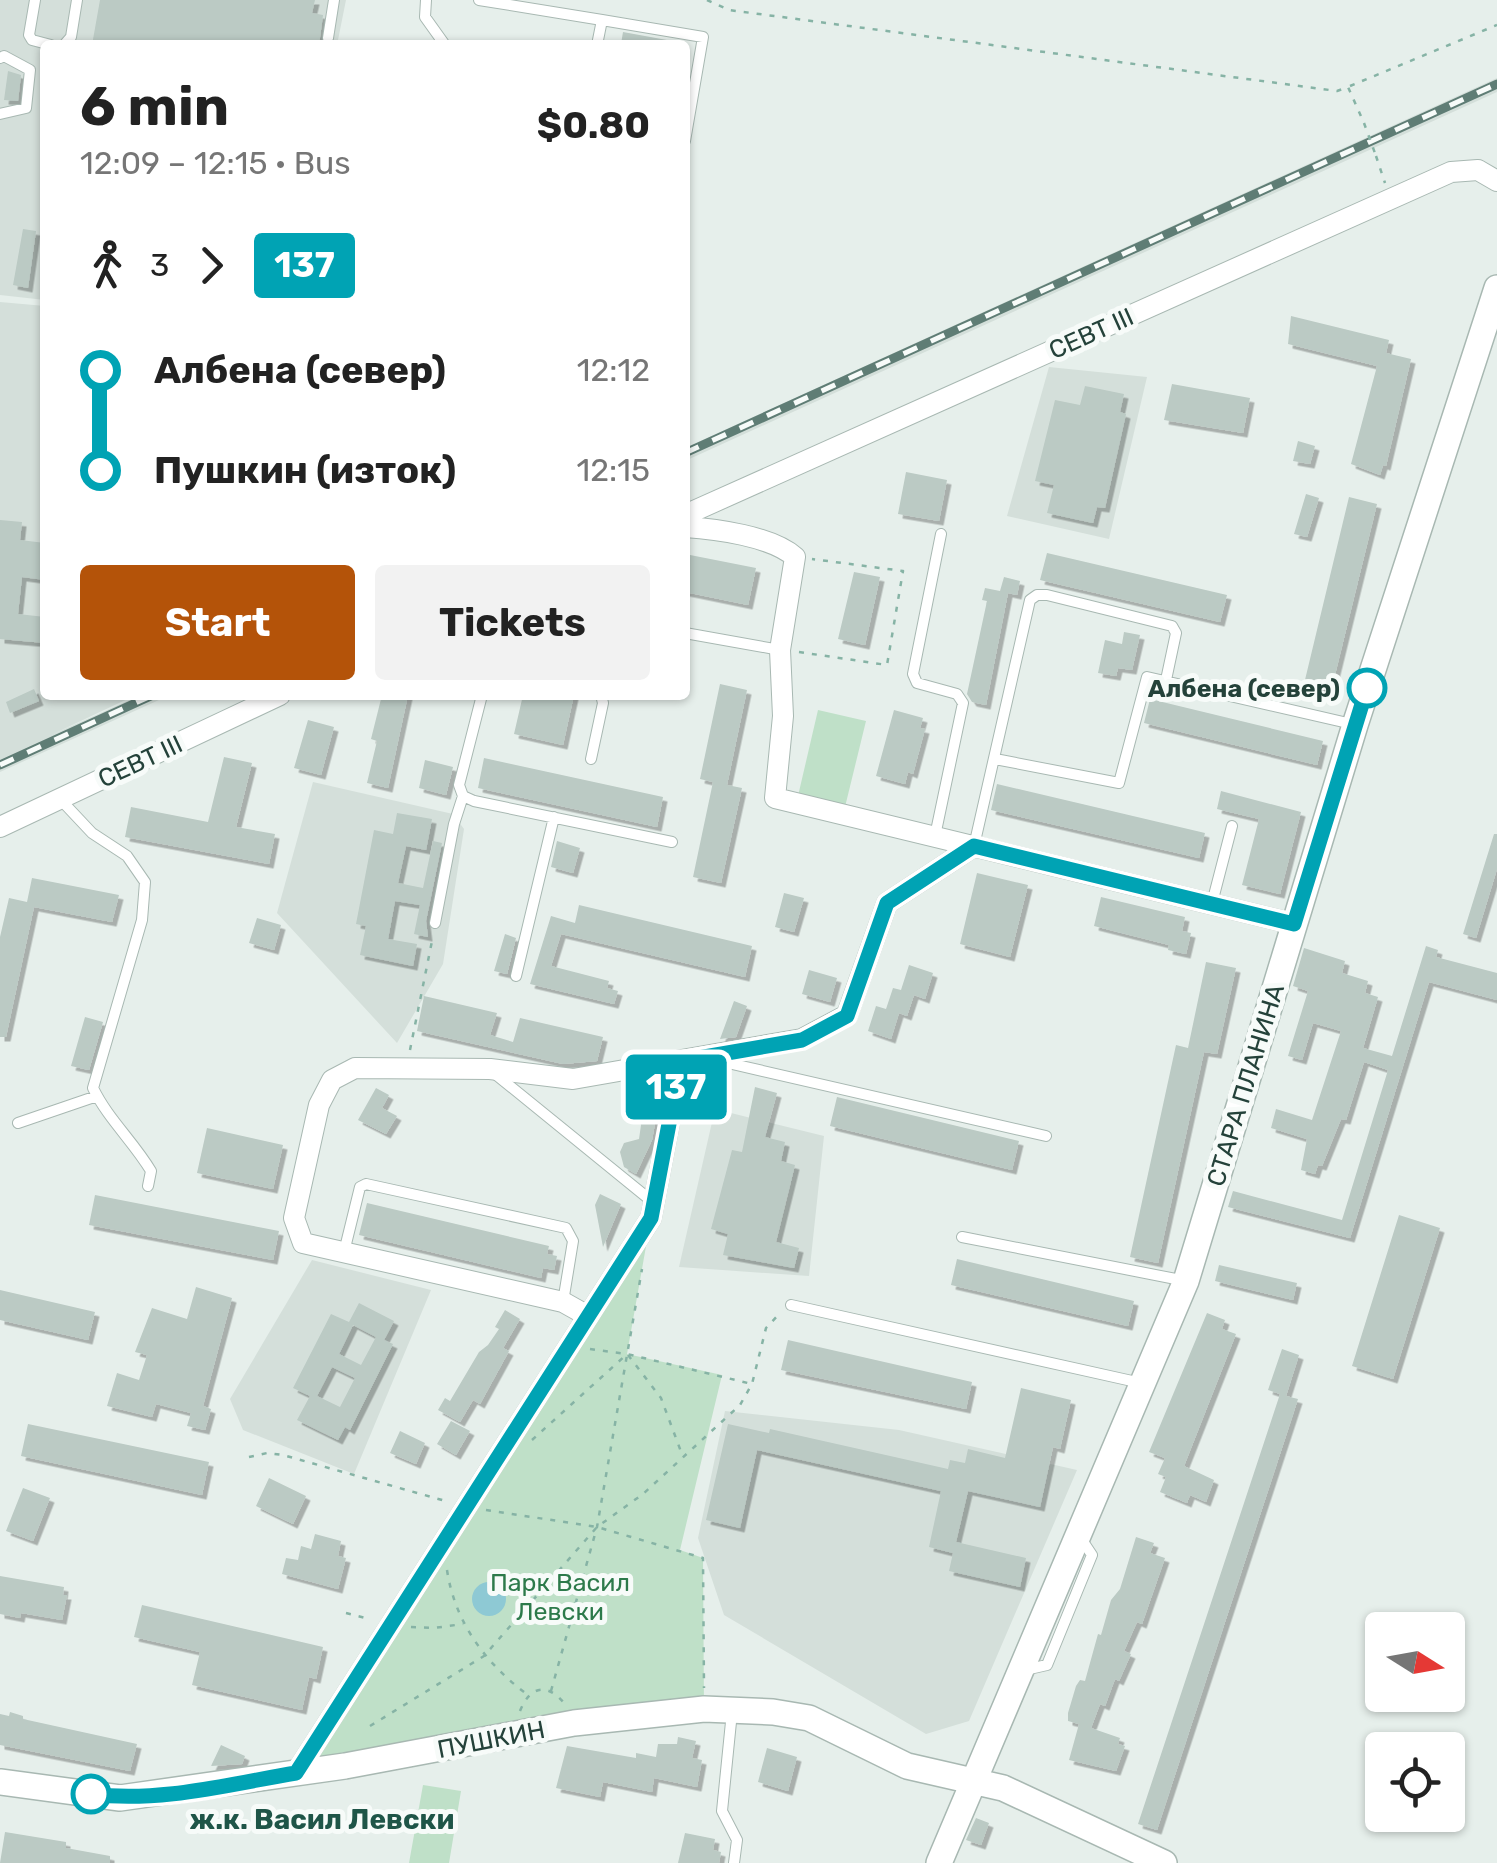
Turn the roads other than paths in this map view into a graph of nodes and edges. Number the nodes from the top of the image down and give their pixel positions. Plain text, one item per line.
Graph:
1 (35, 0) edge
2 (78, 0) edge
3 (334, 0) edge
4 (426, 0) edge
5 (479, 0) edge
6 (602, 20) junction
7 (328, 38) dead end
8 (68, 40) edge
9 (441, 40) edge
10 (598, 40) edge
11 (40, 42) edge
12 (0, 58) edge
13 (690, 112) edge
14 (0, 114) edge
15 (1497, 182) edge
16 (1497, 288) edge
17 (690, 513) edge
18 (690, 528) edge
19 (942, 534) dead end
20 (690, 635) edge
21 (780, 650) junction
22 (1166, 680) junction
23 (269, 700) edge
24 (481, 700) edge
25 (602, 700) edge
26 (1355, 725) junction
27 (590, 759) dead end
28 (995, 759) junction
29 (463, 796) junction
30 (60, 798) junction
31 (554, 817) junction
32 (1232, 826) dead end
33 (0, 827) edge
34 (934, 836) junction
35 (672, 842) dead end
36 (974, 846) junction
37 (1212, 904) junction
38 (436, 924) road end
39 (1294, 924) junction
40 (516, 976) dead end
41 (691, 1059) junction
42 (490, 1069) junction
43 (97, 1096) junction
44 (18, 1123) dead end
45 (1046, 1136) dead end
46 (148, 1186) dead end
47 (654, 1203) junction
48 (962, 1237) dead end
49 (344, 1252) junction
50 (1186, 1282) junction
51 (563, 1302) junction
52 (791, 1304) road end
53 (588, 1316) junction
54 (1141, 1382) junction
55 (732, 1710) junction
56 (296, 1773) junction
57 (0, 1782) edge
58 (972, 1782) junction
59 (734, 1863) edge
60 (939, 1863) edge
61 (1164, 1863) edge

1 - 11 lane
2 - 8 lane
3 - 7 lane
4 - 9 lane
5 - 6 lane
6 - 10 lane
6 - 13 lane
12 - 14 lane
15 - 17 street, СЕВТ III
16 - 26 street, СТАРА ПЛАНИНА
18 - 21 street
19 - 34 lane
20 - 21 lane
21 - 34 street
22 - 26 lane
22 - 28 lane
22 - 28 lane
23 - 30 street, СЕВТ III
24 - 29 lane
25 - 27 lane
26 - 39 street, СТАРА ПЛАНИНА
28 - 36 lane
29 - 31 lane
29 - 38 lane
30 - 33 street, СЕВТ III
30 - 43 lane
31 - 35 lane
31 - 40 lane
32 - 37 lane
34 - 36 street
36 - 37 street
36 - 41 street
37 - 39 street
39 - 50 street, СТАРА ПЛАНИНА
41 - 42 street
41 - 45 lane
41 - 47 street
42 - 47 lane
42 - 49 street
43 - 44 lane
43 - 46 lane
47 - 53 street
48 - 50 lane
49 - 51 street
49 - 51 lane
50 - 54 street, СТАРА ПЛАНИНА
51 - 53 street
52 - 54 lane
53 - 56 street
54 - 58 street, СТАРА ПЛАНИНА
55 - 56 street, ПУШКИН
55 - 58 street, ПУШКИН
55 - 59 lane
56 - 57 street, ПУШКИН
58 - 60 street, СТАРА ПЛАНИНА
58 - 61 street, ПУШКИН

